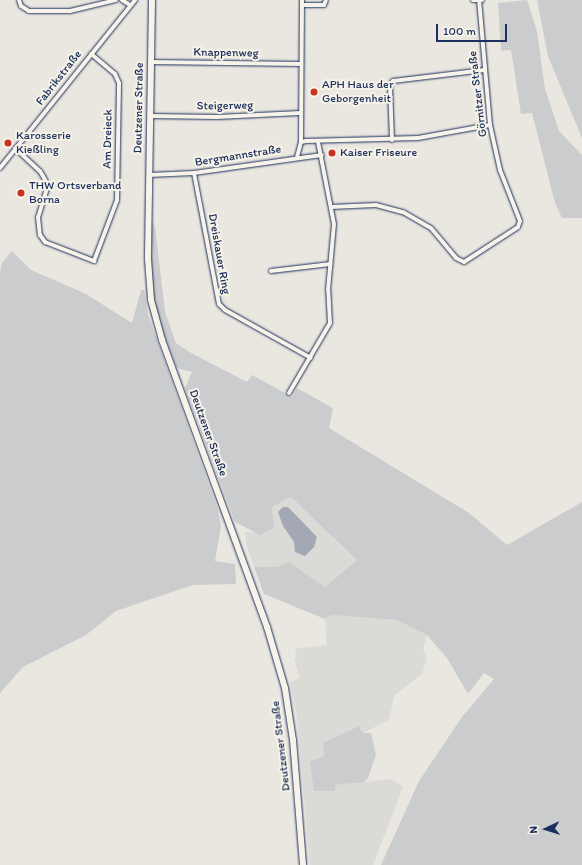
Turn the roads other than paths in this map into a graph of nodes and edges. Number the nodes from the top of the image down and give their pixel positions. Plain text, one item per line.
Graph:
1 (20, 0) edge
2 (116, 0) edge
3 (122, 0) edge
4 (135, 0) edge
5 (152, 0) edge
6 (302, 0) edge
7 (326, 0) edge
8 (473, 0) edge
9 (479, 0) edge
10 (482, 0) edge
11 (130, 5) junction
12 (302, 5) junction
13 (91, 54) junction
14 (151, 62) junction
15 (300, 64) junction
16 (484, 70) junction
17 (300, 113) junction
18 (150, 116) junction
19 (490, 125) junction
20 (392, 140) junction
21 (300, 142) junction
22 (318, 142) junction
23 (15, 148) junction
24 (322, 155) junction
25 (297, 157) junction
26 (0, 168) edge
27 (194, 174) junction
28 (149, 175) junction
29 (331, 207) junction
30 (331, 264) junction
31 (271, 271) dead end
32 (311, 358) junction
33 (289, 393) dead end
34 (303, 865) edge

1 - 2 street
3 - 11 street
4 - 11 street, Fabrikstraße
5 - 14 main road, Deutzener Straße
6 - 12 street
7 - 12 street
8 - 9 street
9 - 10 street
9 - 16 street, Görnitzer Straße
11 - 13 street, Fabrikstraße
12 - 15 street
13 - 23 street, Fabrikstraße
13 - 23 street, Am Dreieck
14 - 15 street, Knappenweg
14 - 18 main road, Deutzener Straße
15 - 17 street
16 - 19 street, Görnitzer Straße
16 - 20 street
17 - 18 street, Steigerweg
17 - 21 street
18 - 28 main road, Deutzener Straße
19 - 20 street
19 - 29 street, Görnitzer Straße
20 - 22 street
21 - 22 street
21 - 25 street, Bergmannstraße
22 - 24 street
23 - 26 street, Fabrikstraße
24 - 25 street
24 - 29 street
25 - 27 street, Bergmannstraße
27 - 28 street, Bergmannstraße
27 - 32 street, Dreiskauer Ring
28 - 34 main road, Deutzener Straße
29 - 30 street
30 - 31 street
30 - 32 street
32 - 33 street

